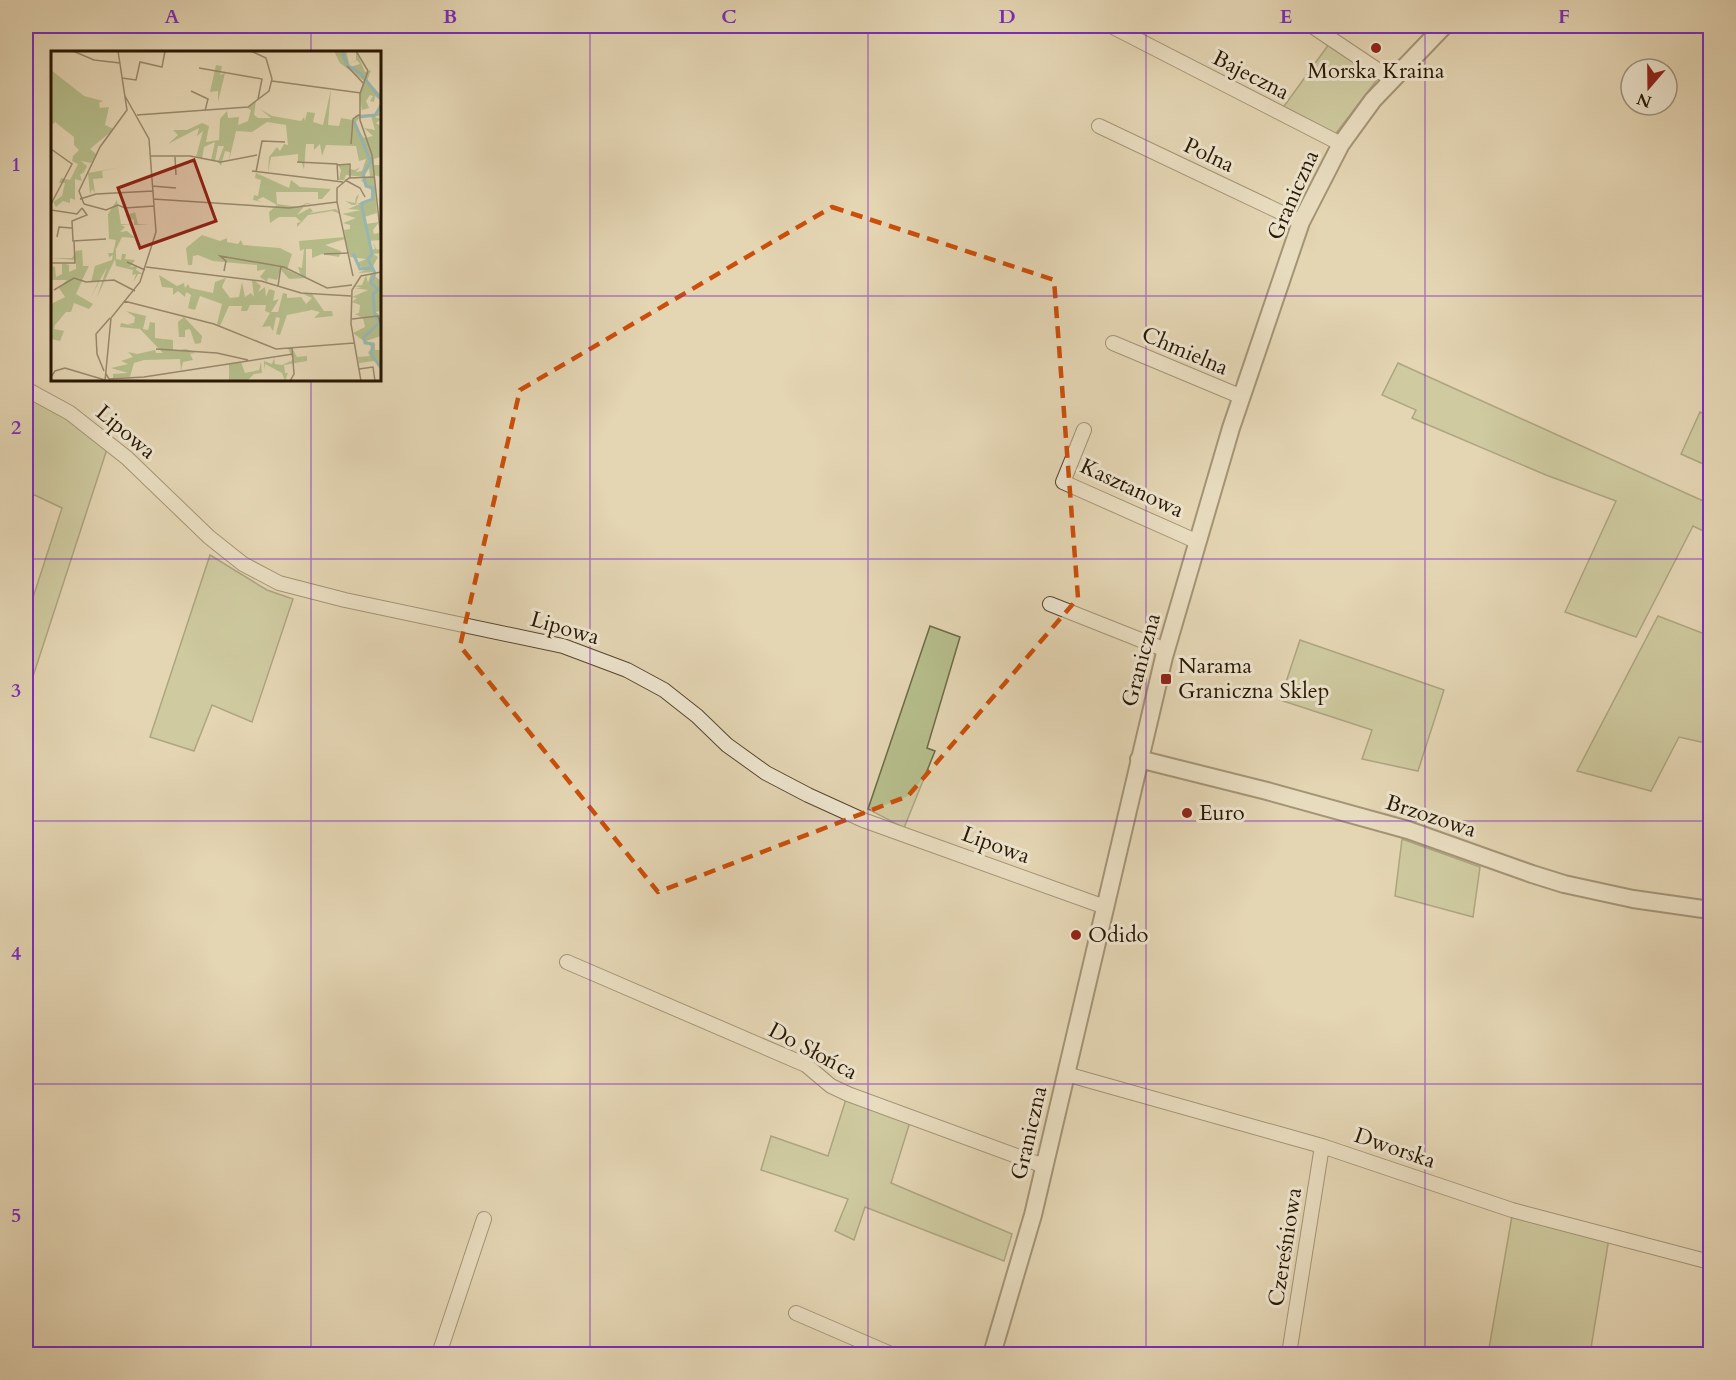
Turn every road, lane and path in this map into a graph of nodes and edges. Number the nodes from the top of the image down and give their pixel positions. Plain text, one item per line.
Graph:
1 (1111, 26) edge
2 (1312, 26) edge
3 (1444, 26) edge
4 (1391, 79) junction
5 (1099, 126) dead end
6 (1341, 144) junction
7 (1301, 222) junction
8 (1113, 343) dead end
9 (26, 389) edge
10 (1242, 397) junction
11 (1084, 430) dead end
12 (1198, 542) junction
13 (1050, 604) dead end
14 (1166, 650) junction
15 (1139, 759) junction
16 (1105, 907) junction
17 (1710, 910) edge
18 (567, 962) dead end
19 (1066, 1074) junction
20 (1322, 1146) junction
21 (1044, 1166) junction
22 (484, 1219) dead end
23 (1710, 1262) edge
24 (796, 1313) dead end
25 (439, 1354) edge
26 (891, 1354) edge
27 (992, 1354) edge
28 (1289, 1354) edge

1 - 6 street, Bajeczna
2 - 4 street
3 - 4 street, Graniczna
4 - 6 street, Graniczna
5 - 7 street, Polna
6 - 7 street, Graniczna
7 - 10 street, Graniczna
8 - 10 street, Chmielna
9 - 16 street, Lipowa
10 - 12 street, Graniczna
11 - 12 street, Kasztanowa
12 - 14 street, Graniczna
13 - 14 street
14 - 15 street, Graniczna
15 - 16 street, Graniczna
15 - 17 street, Brzozowa
16 - 19 street, Graniczna
18 - 21 street, Do Słońca
19 - 20 street, Dworska
19 - 21 street, Graniczna
20 - 23 street, Dworska
20 - 28 street, Czereśniowa
21 - 27 street, Graniczna
22 - 25 street
24 - 26 street

